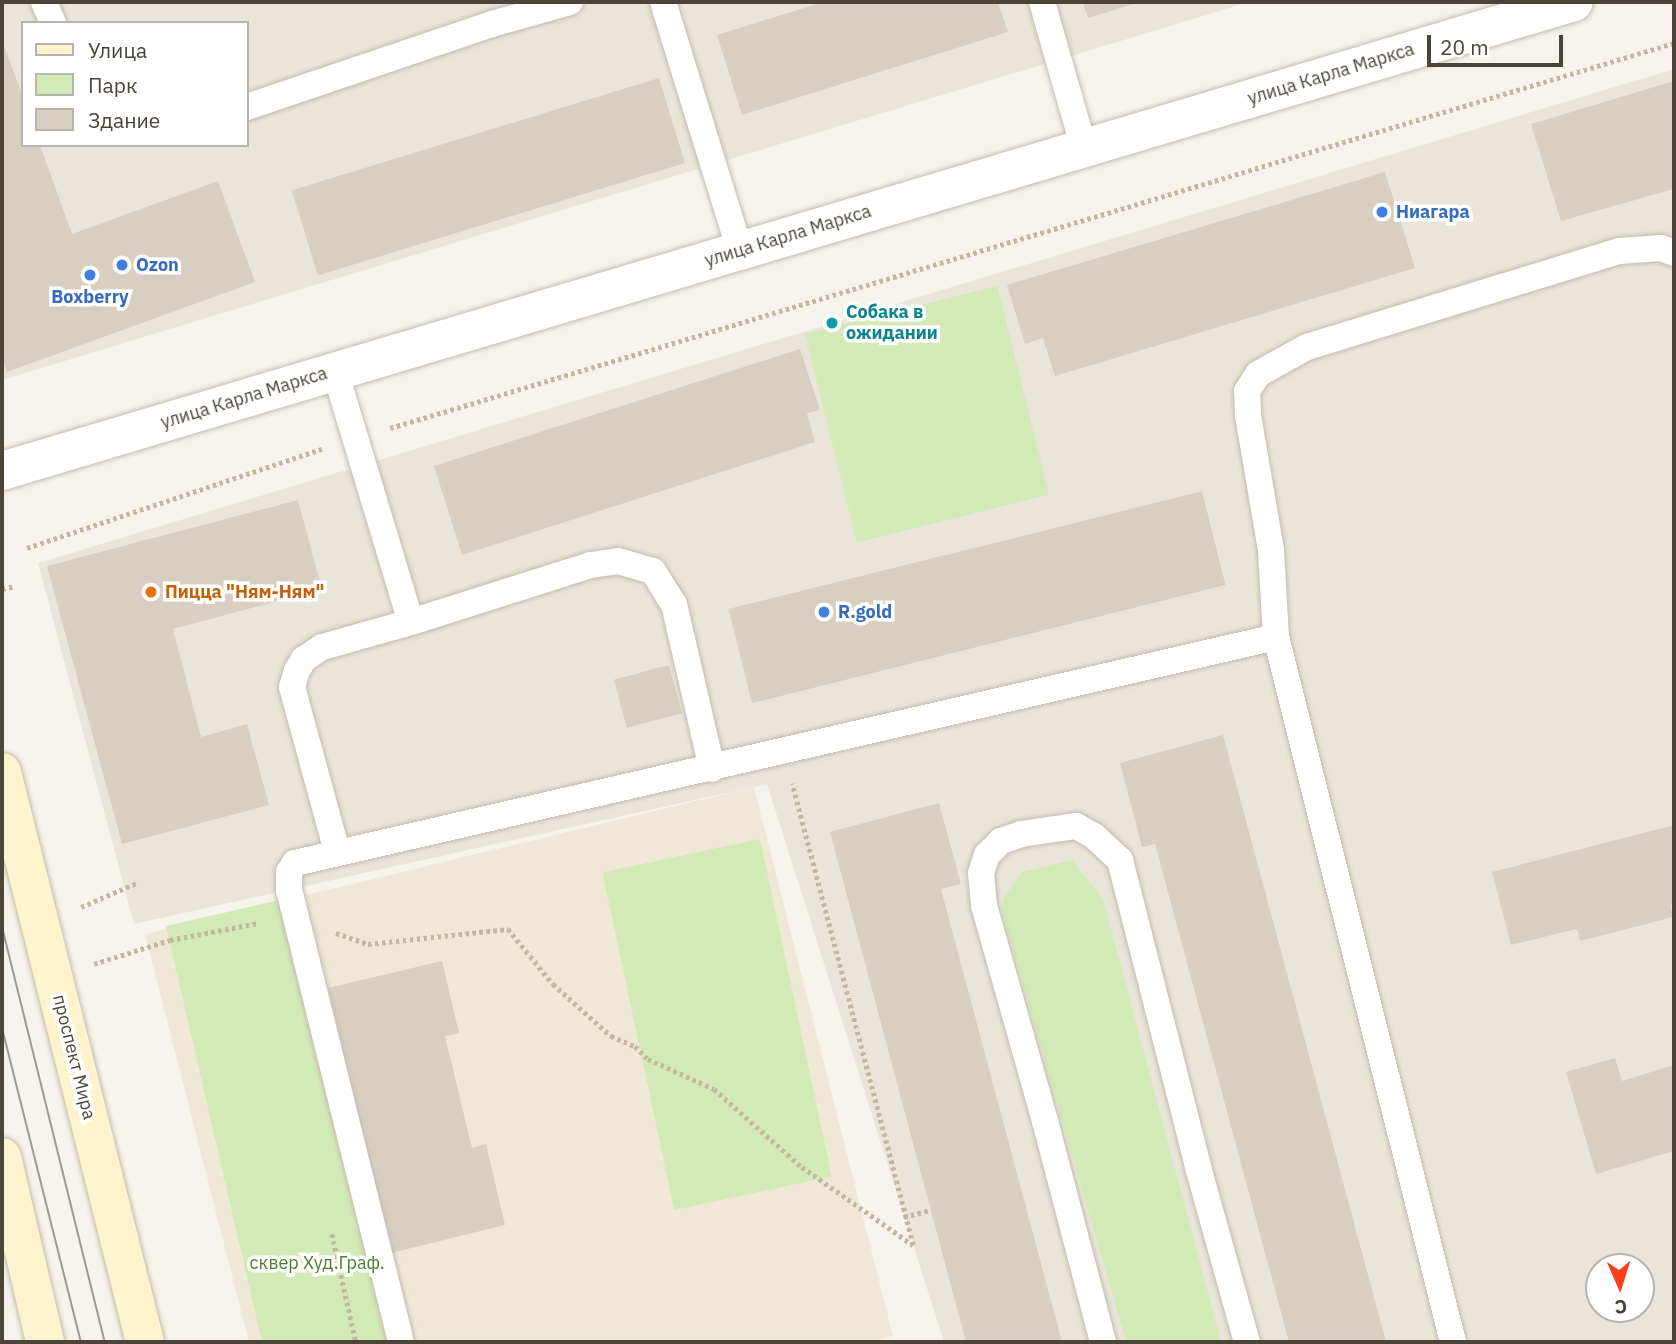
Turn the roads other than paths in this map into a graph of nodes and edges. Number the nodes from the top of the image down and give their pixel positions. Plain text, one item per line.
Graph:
1 (44, 2) edge
2 (570, 2) edge
3 (663, 2) edge
4 (1042, 2) edge
5 (1574, 2) edge
6 (52, 21) edge
7 (248, 107) edge
8 (1084, 148) junction
9 (740, 251) junction
10 (1674, 253) edge
11 (335, 372) junction
12 (2, 471) edge
13 (411, 622) junction
14 (1276, 638) junction
15 (712, 769) junction
16 (2, 772) edge
17 (337, 852) junction
18 (2, 1157) edge
19 (45, 1342) edge
20 (145, 1342) edge
21 (401, 1342) edge
22 (1103, 1342) edge
23 (1247, 1342) edge
24 (1453, 1342) edge

1 - 6 lane
2 - 7 lane
3 - 9 lane
4 - 8 lane
5 - 8 street, улица Карла Маркса
8 - 9 street, улица Карла Маркса
9 - 11 street, улица Карла Маркса
10 - 14 lane
11 - 12 street, улица Карла Маркса
11 - 13 lane
13 - 15 lane
13 - 17 lane
14 - 15 lane
14 - 24 lane
15 - 17 lane
16 - 20 main road, проспект Мира
17 - 21 lane
18 - 19 main road
22 - 23 lane

